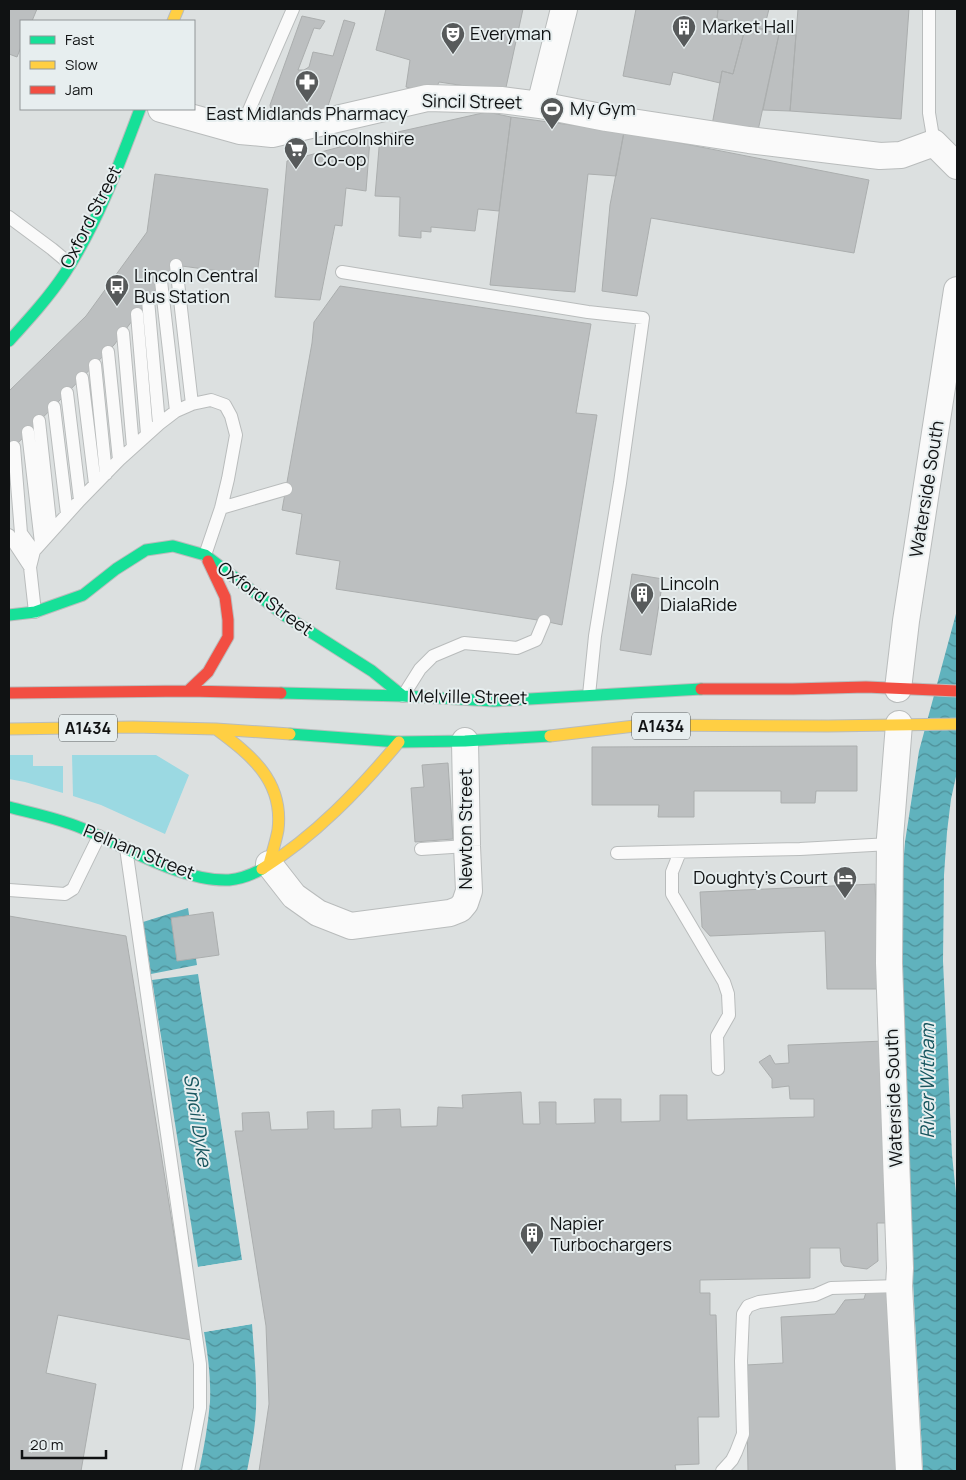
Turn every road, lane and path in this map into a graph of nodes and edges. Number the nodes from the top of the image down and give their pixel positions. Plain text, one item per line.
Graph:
1 (293, 9) edge
2 (564, 9) edge
3 (929, 9) edge
4 (540, 105) junction
5 (140, 110) edge
6 (166, 110) edge
7 (240, 131) junction
8 (934, 143) junction
9 (957, 166) edge
10 (9, 216) edge
11 (70, 264) junction
12 (176, 266) dead end
13 (342, 272) dead end
14 (161, 282) dead end
15 (957, 290) edge
16 (148, 300) dead end
17 (137, 314) dead end
18 (123, 333) dead end
19 (9, 341) edge
20 (108, 352) dead end
21 (95, 365) dead end
22 (82, 378) dead end
23 (67, 392) dead end
24 (192, 404) junction
25 (54, 407) dead end
26 (176, 411) junction
27 (39, 421) dead end
28 (159, 424) junction
29 (28, 432) dead end
30 (147, 434) junction
31 (14, 447) dead end
32 (133, 447) junction
33 (119, 460) junction
34 (106, 474) junction
35 (95, 484) junction
36 (286, 490) dead end
37 (80, 500) junction
38 (221, 508) junction
39 (67, 514) junction
40 (51, 532) junction
41 (9, 535) edge
42 (37, 547) junction
43 (205, 555) junction
44 (30, 567) junction
45 (35, 612) junction
46 (9, 615) edge
47 (544, 621) dead end
48 (898, 689) junction
49 (188, 691) junction
50 (957, 691) edge
51 (9, 693) edge
52 (589, 695) junction
53 (403, 696) junction
54 (899, 724) junction
55 (957, 724) edge
56 (9, 729) edge
57 (216, 729) junction
58 (465, 741) junction
59 (399, 742) junction
60 (9, 807) edge
61 (99, 836) junction
62 (890, 844) junction
63 (467, 846) junction
64 (126, 848) junction
65 (421, 849) dead end
66 (680, 852) junction
67 (616, 853) dead end
68 (269, 864) junction
69 (9, 890) edge
70 (718, 1069) dead end
71 (899, 1286) junction
72 (188, 1471) edge
73 (722, 1471) edge
74 (909, 1471) edge

1 - 7 lane
2 - 4 street
3 - 8 lane
4 - 7 street, Sincil Street
4 - 8 street, Sincil Street
5 - 11 main road, Oxford Street
6 - 7 street, Sincil Street
8 - 9 street
10 - 11 lane
11 - 19 main road, Oxford Street
12 - 24 lane
13 - 52 lane
14 - 26 lane
15 - 48 street, Waterside South
16 - 28 lane
17 - 30 lane
18 - 32 lane
20 - 33 lane
21 - 34 lane
22 - 35 lane
23 - 37 lane
24 - 26 lane
24 - 38 lane
25 - 39 lane
26 - 28 lane
27 - 40 lane
28 - 30 lane
29 - 42 lane
30 - 32 lane
31 - 42 lane
32 - 33 lane
33 - 34 lane
34 - 35 lane
35 - 37 lane
36 - 38 lane
37 - 39 lane
38 - 43 lane
39 - 40 lane
40 - 42 lane
41 - 44 lane
42 - 44 lane
43 - 45 main road
43 - 49 main road, Oxford Street
43 - 53 main road, Oxford Street
44 - 45 lane
45 - 46 main road
47 - 53 lane
48 - 50 main road, Melville Street / A1434
48 - 52 main road, Melville Street / A1434
49 - 51 main road, Melville Street / A1434
49 - 53 main road, Melville Street / A1434
52 - 53 main road, Melville Street / A1434
54 - 55 main road, A1434
54 - 58 main road, A1434
54 - 62 street, Waterside South
56 - 57 main road, A1434
57 - 59 main road, A1434
57 - 68 main road
58 - 59 main road, A1434
58 - 63 street, Newton Street
59 - 68 main road, Pelham Street
60 - 61 main road, Pelham Street
61 - 64 main road, Pelham Street
61 - 69 lane
62 - 66 lane
62 - 71 street, Waterside South
63 - 65 lane
63 - 68 street, Newton Street
64 - 68 main road, Pelham Street
64 - 72 lane
66 - 67 lane
66 - 70 lane
71 - 73 lane
71 - 74 street, Waterside South

